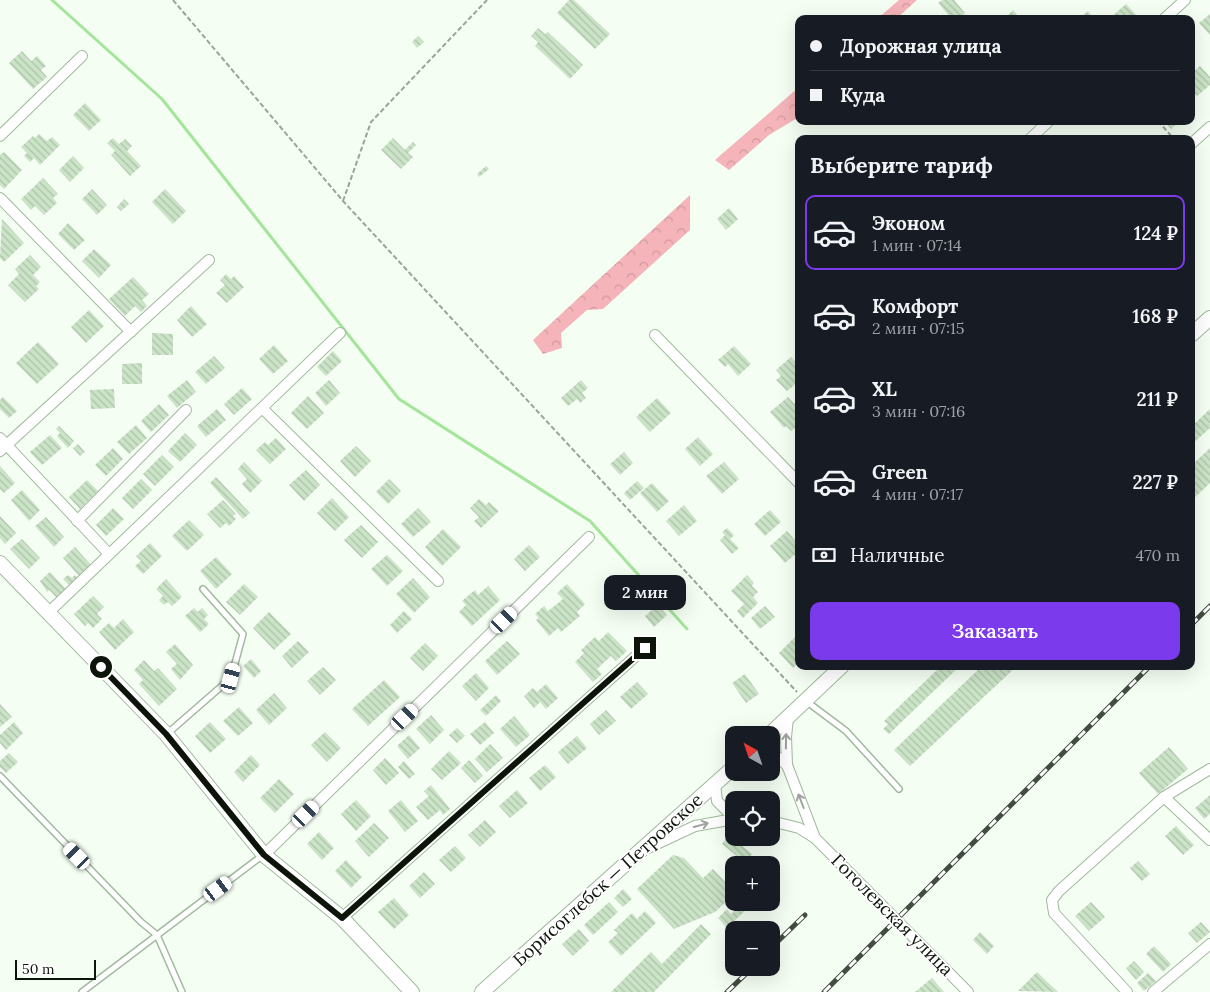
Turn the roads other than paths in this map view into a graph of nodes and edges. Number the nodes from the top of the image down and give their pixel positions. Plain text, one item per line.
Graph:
1 (1185, 0) edge
2 (1168, 15) edge
3 (82, 56) dead end
4 (1045, 125) edge
5 (1210, 126) edge
6 (1034, 135) edge
7 (0, 136) edge
8 (1195, 140) edge
9 (0, 198) edge
10 (209, 260) dead end
11 (1210, 318) edge
12 (131, 332) junction
13 (1195, 332) edge
14 (340, 333) dead end
15 (655, 335) dead end
16 (262, 408) junction
17 (186, 410) dead end
18 (2, 445) edge
19 (795, 479) edge
20 (78, 521) junction
21 (588, 537) dead end
22 (109, 554) junction
23 (0, 563) edge
24 (438, 581) dead end
25 (203, 589) dead end
26 (48, 613) junction
27 (645, 648) dead end
28 (838, 670) edge
29 (806, 702) junction
30 (788, 718) junction
31 (779, 726) edge
32 (166, 734) junction
33 (780, 759) edge
34 (787, 765) junction
35 (1210, 769) edge
36 (725, 775) edge
37 (0, 776) edge
38 (715, 784) junction
39 (899, 790) dead end
40 (1164, 798) junction
41 (725, 809) edge
42 (725, 820) edge
43 (780, 823) edge
44 (815, 838) junction
45 (1210, 840) edge
46 (640, 852) junction
47 (264, 855) junction
48 (342, 918) junction
49 (157, 935) junction
50 (1210, 944) edge
51 (82, 992) edge
52 (182, 992) edge
53 (412, 992) edge
54 (482, 992) edge
55 (968, 992) edge
56 (1127, 992) edge
57 (1153, 992) edge

1 - 2 street
3 - 7 street
4 - 6 street
5 - 8 street
9 - 12 street
10 - 12 street
11 - 13 street
12 - 18 street
14 - 16 street
15 - 19 street
16 - 22 street
16 - 24 street
17 - 20 street
18 - 20 street
20 - 22 street
21 - 47 street
22 - 26 street
23 - 26 street
25 - 32 lane
26 - 32 street
27 - 48 street
28 - 29 street
29 - 30 street
29 - 39 lane
30 - 31 street
34 -> 30 street
32 - 47 street
33 - 34 street
44 -> 34 street
35 - 40 street
36 - 38 street, Борисоглебск — Петровское
37 - 49 lane
38 - 41 street
38 - 46 street, Борисоглебск — Петровское
40 - 45 street
40 - 56 street
46 -> 42 street
43 - 44 street
44 - 55 street, Гоголевская улица
46 - 54 street, Борисоглебск — Петровское
47 - 48 street
47 - 49 lane
48 - 53 street
49 - 51 lane
49 - 52 lane
50 - 57 street

